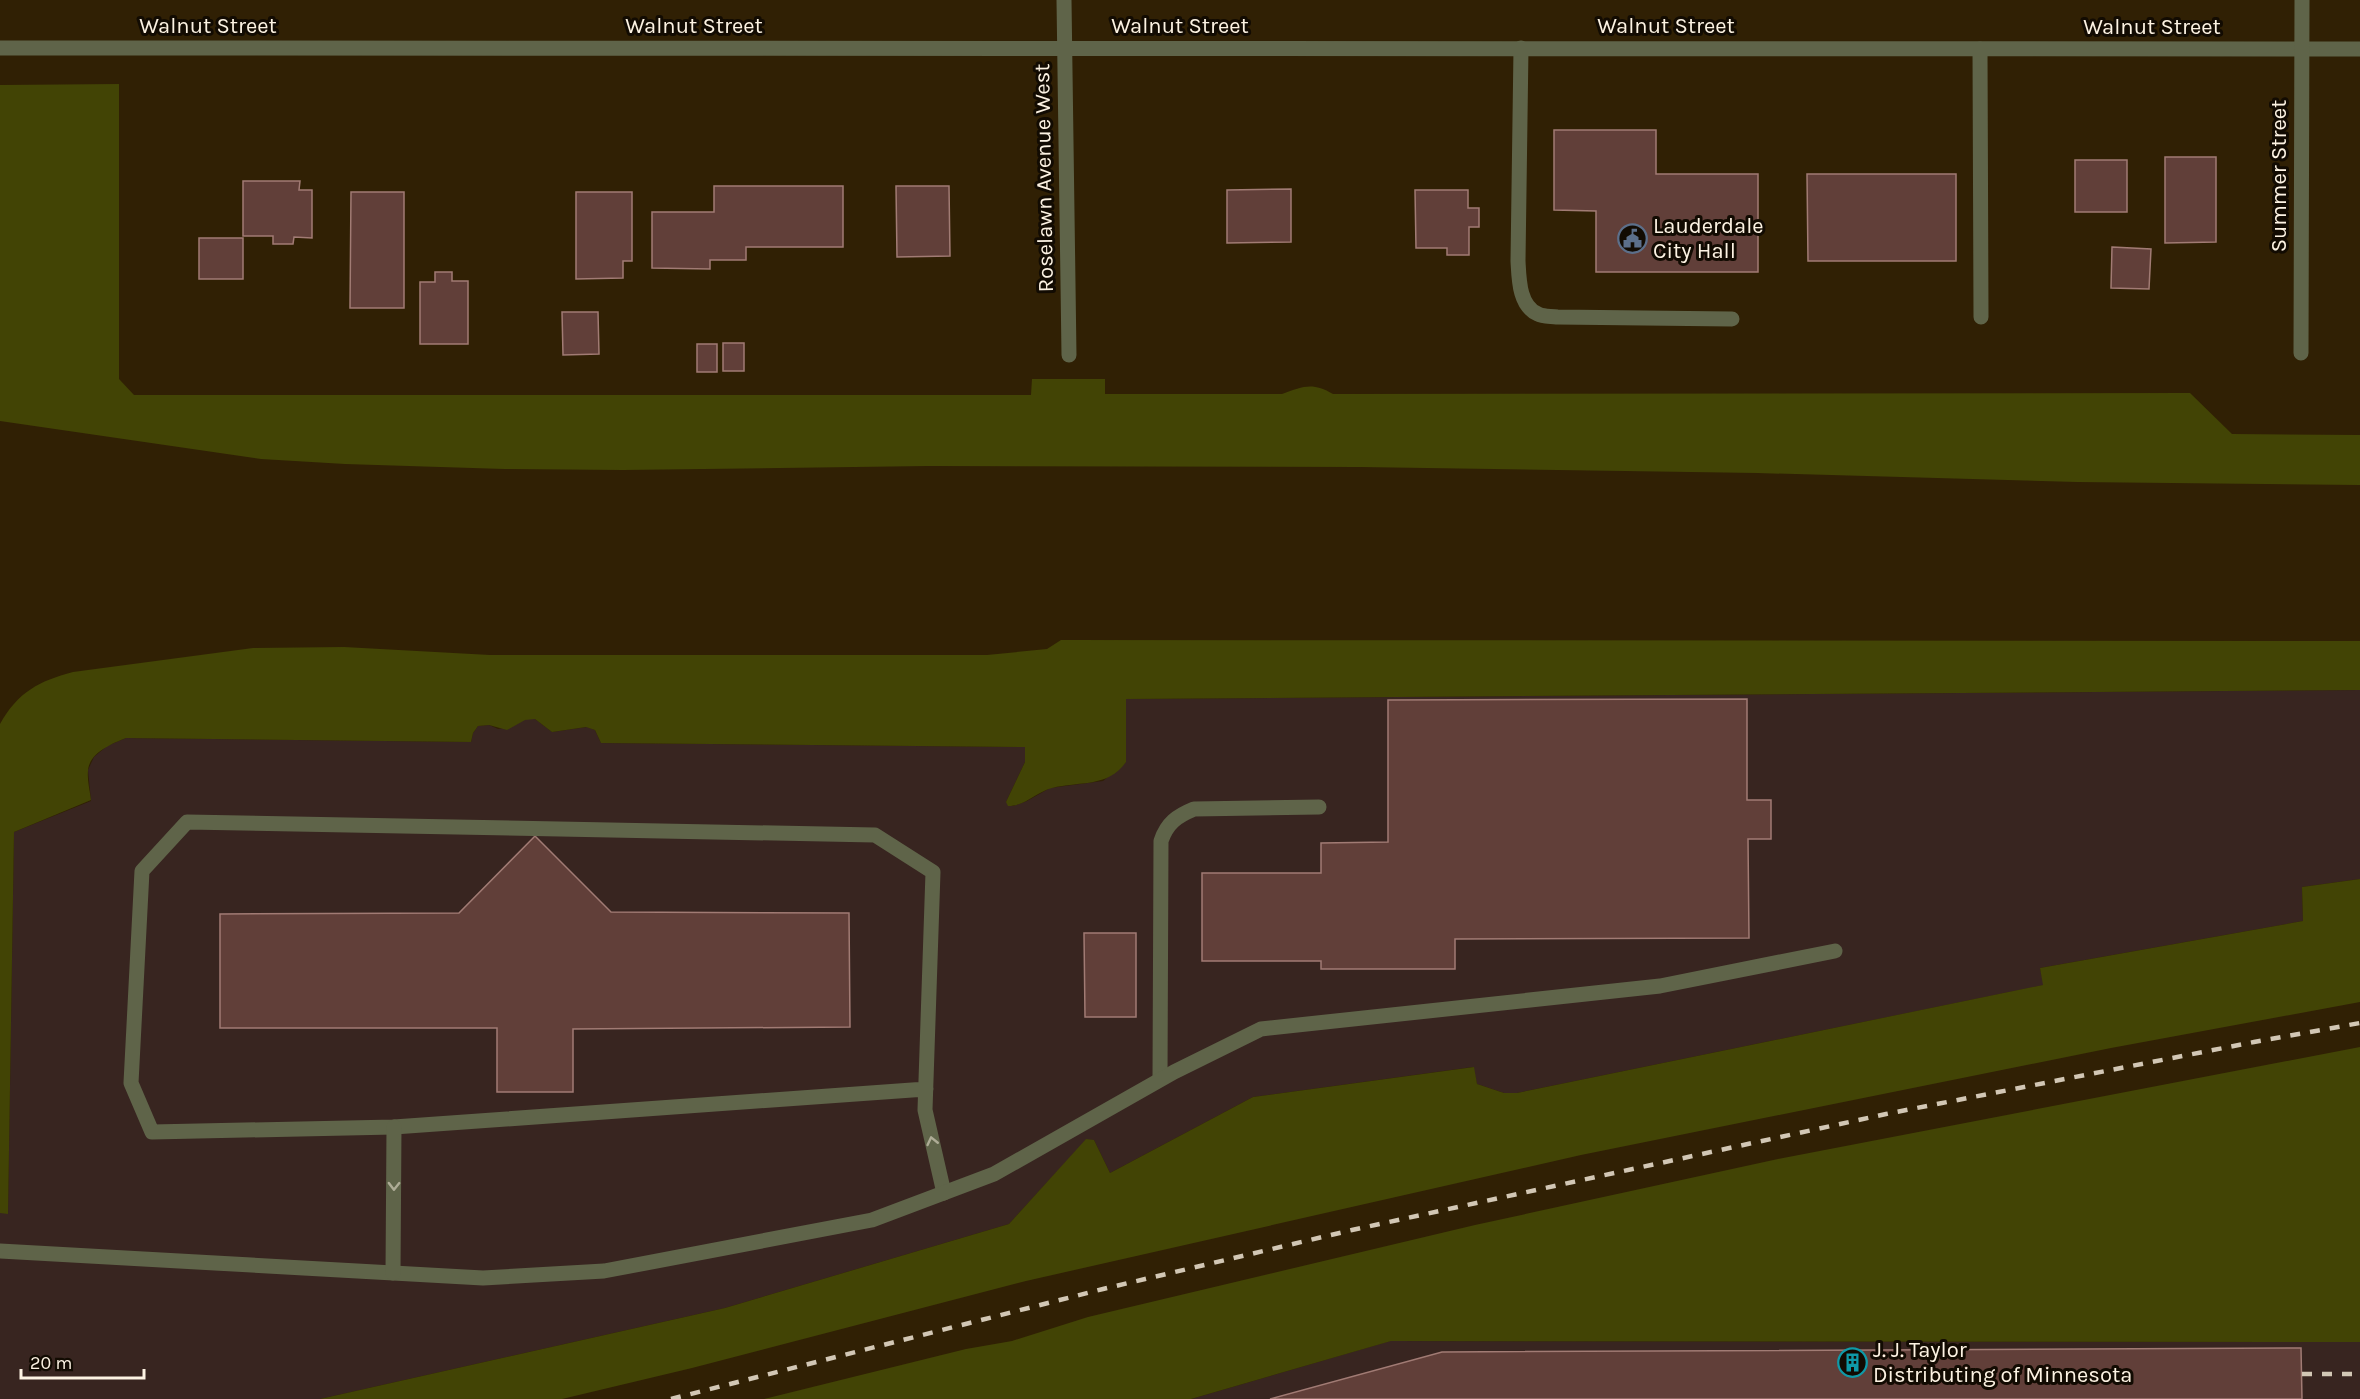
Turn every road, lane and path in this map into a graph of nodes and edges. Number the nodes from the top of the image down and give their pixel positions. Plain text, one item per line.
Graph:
1 (1064, 0) edge
2 (2302, 0) edge
3 (0, 48) edge
4 (1064, 48) junction
5 (1521, 48) junction
6 (1980, 49) junction
7 (2360, 49) edge
8 (2302, 50) junction
9 (1981, 317) dead end
10 (1732, 319) dead end
11 (2301, 353) dead end
12 (1069, 355) dead end
13 (1319, 807) dead end
14 (1835, 951) dead end
15 (1160, 1079) junction
16 (926, 1089) junction
17 (394, 1127) junction
18 (944, 1193) junction
19 (0, 1251) edge
20 (393, 1273) junction

1 - 4 street, Roselawn Avenue West
2 - 8 street, Summer Street
3 - 4 street, Walnut Street
4 - 5 street, Walnut Street
4 - 12 street, Roselawn Avenue West
5 - 6 street, Walnut Street
5 - 10 street
6 - 8 street, Walnut Street
6 - 9 street
7 - 8 street, Walnut Street
8 - 11 street, Summer Street
13 - 15 street
14 - 15 street
15 - 18 street
16 - 17 street
16 - 17 street
18 -> 16 street
17 -> 20 street
18 - 20 street
19 - 20 street

